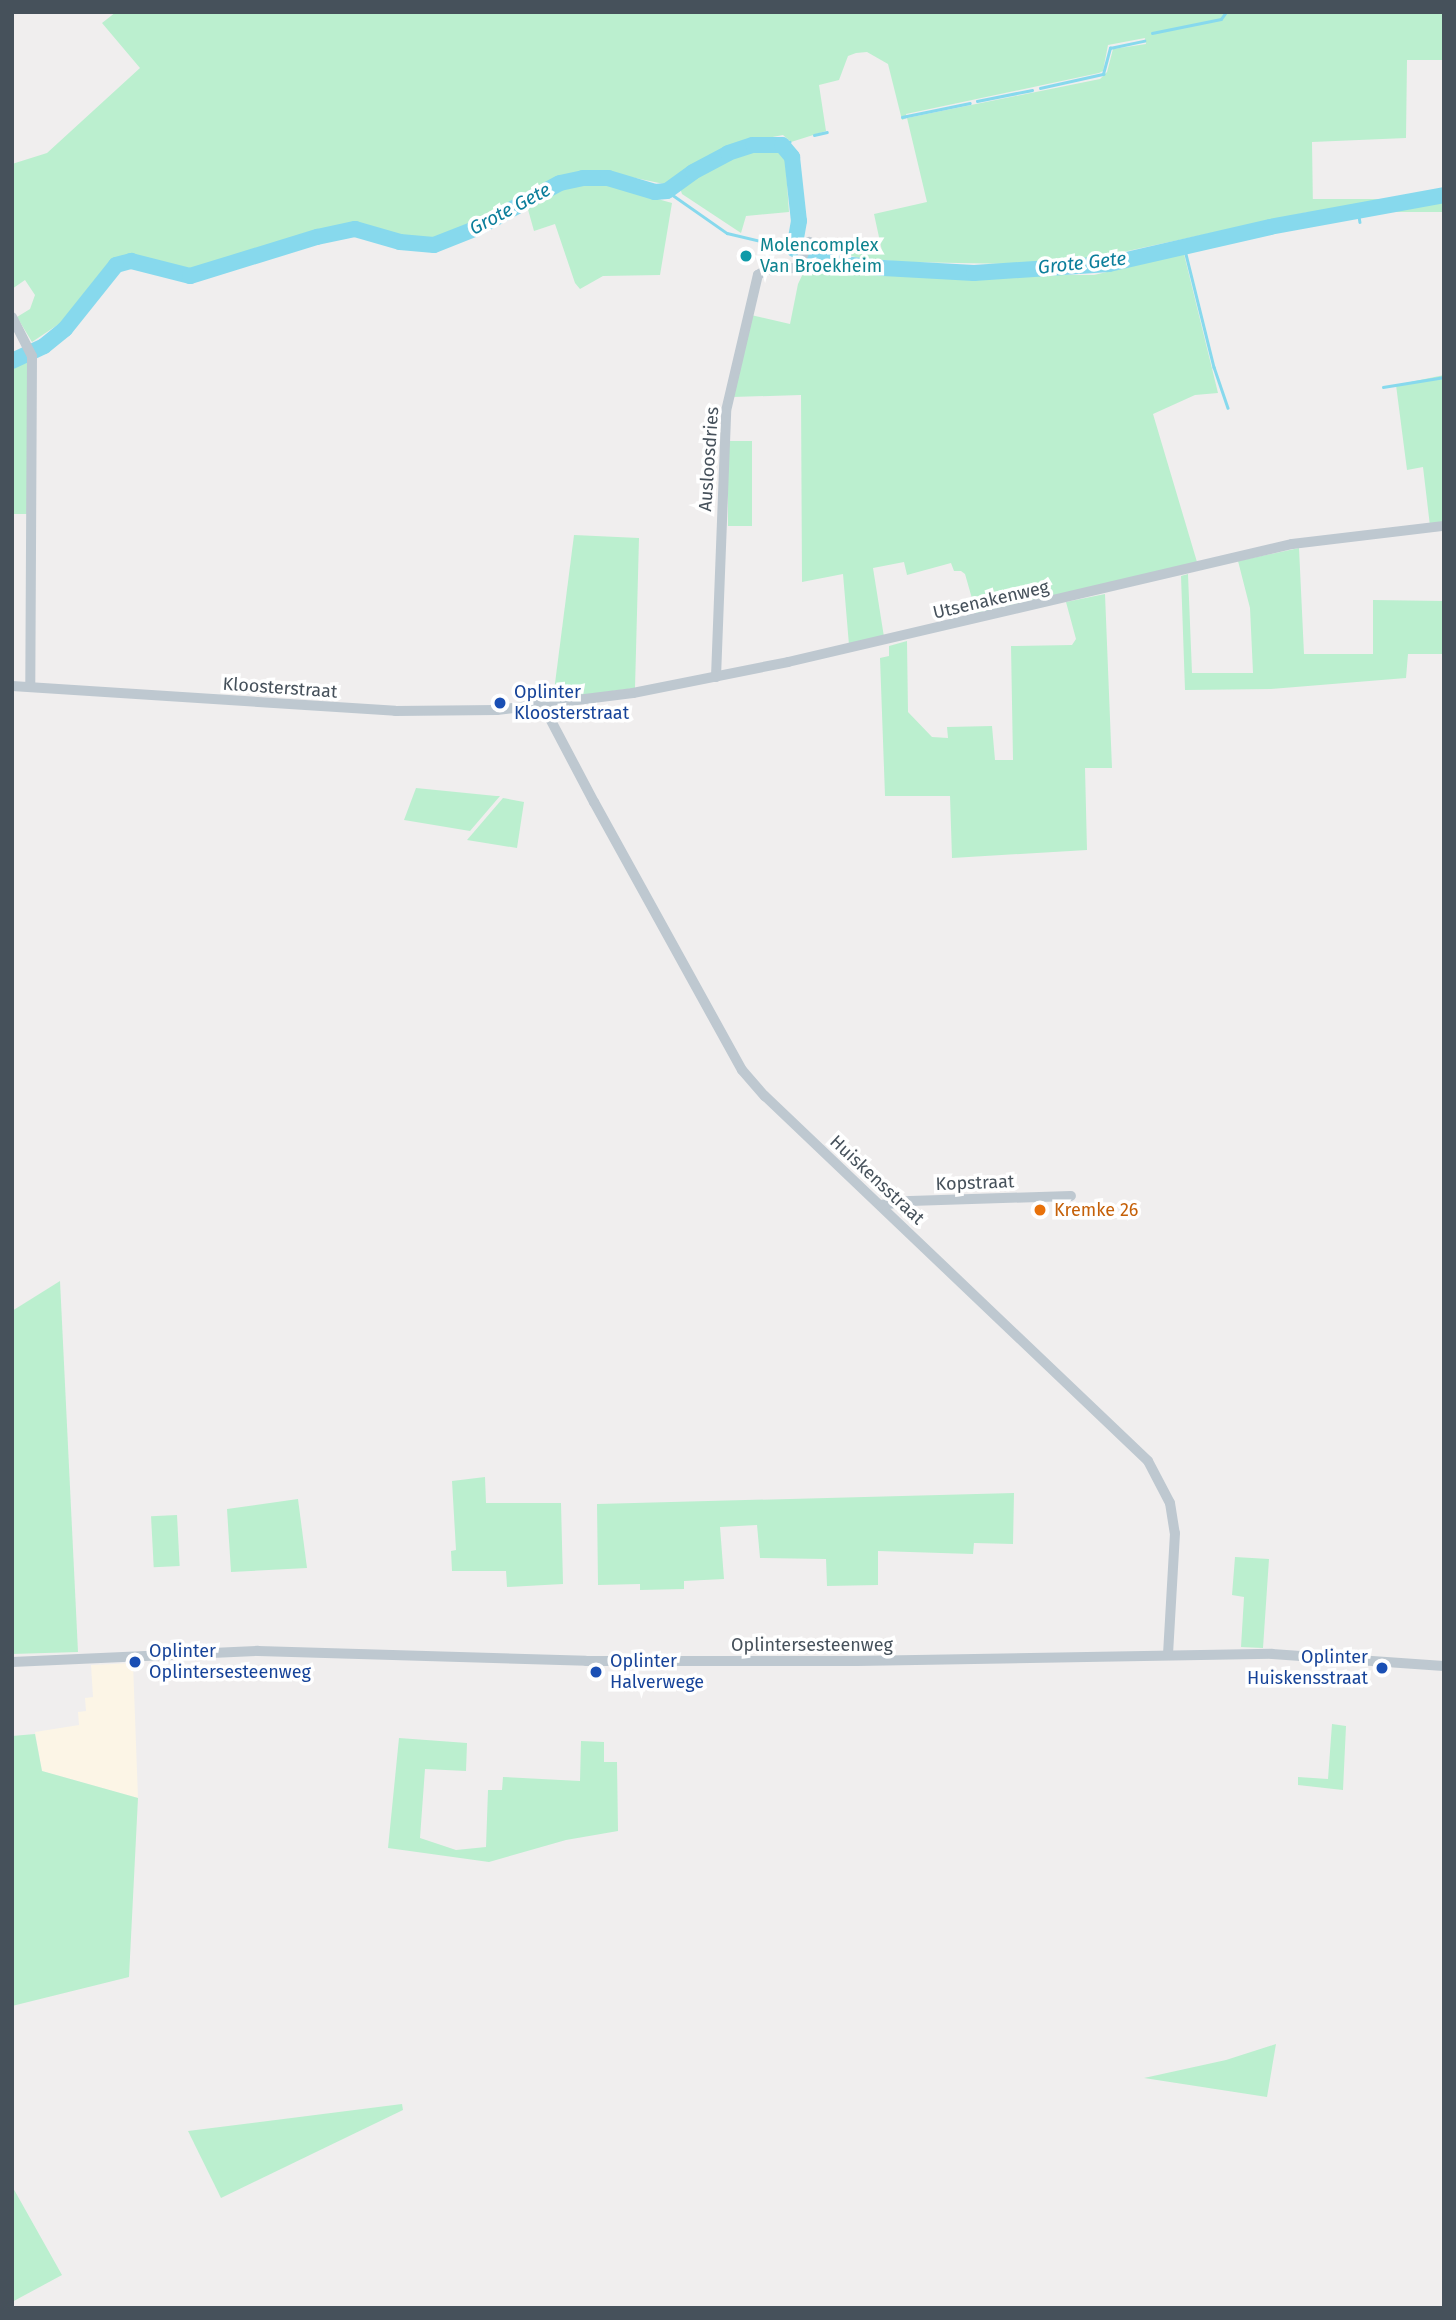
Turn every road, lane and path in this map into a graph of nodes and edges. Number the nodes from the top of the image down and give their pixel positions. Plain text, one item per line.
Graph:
1 (809, 242) dead end
2 (12, 317) edge
3 (1444, 526) edge
4 (716, 677) junction
5 (12, 686) edge
6 (30, 687) junction
7 (546, 704) junction
8 (1071, 1196) dead end
9 (881, 1205) junction
10 (1168, 1655) junction
11 (12, 1662) edge
12 (1444, 1666) edge

1 - 4 street, Ausloosdries
2 - 6 street
3 - 4 street, Utsenakenweg
4 - 7 street, Utsenakenweg
5 - 6 street, Kloosterstraat
6 - 7 street, Kloosterstraat
7 - 9 street, Huiskensstraat
8 - 9 street, Kopstraat
9 - 10 street, Huiskensstraat
10 - 11 street, Oplintersesteenweg
10 - 12 street, Oplintersesteenweg

